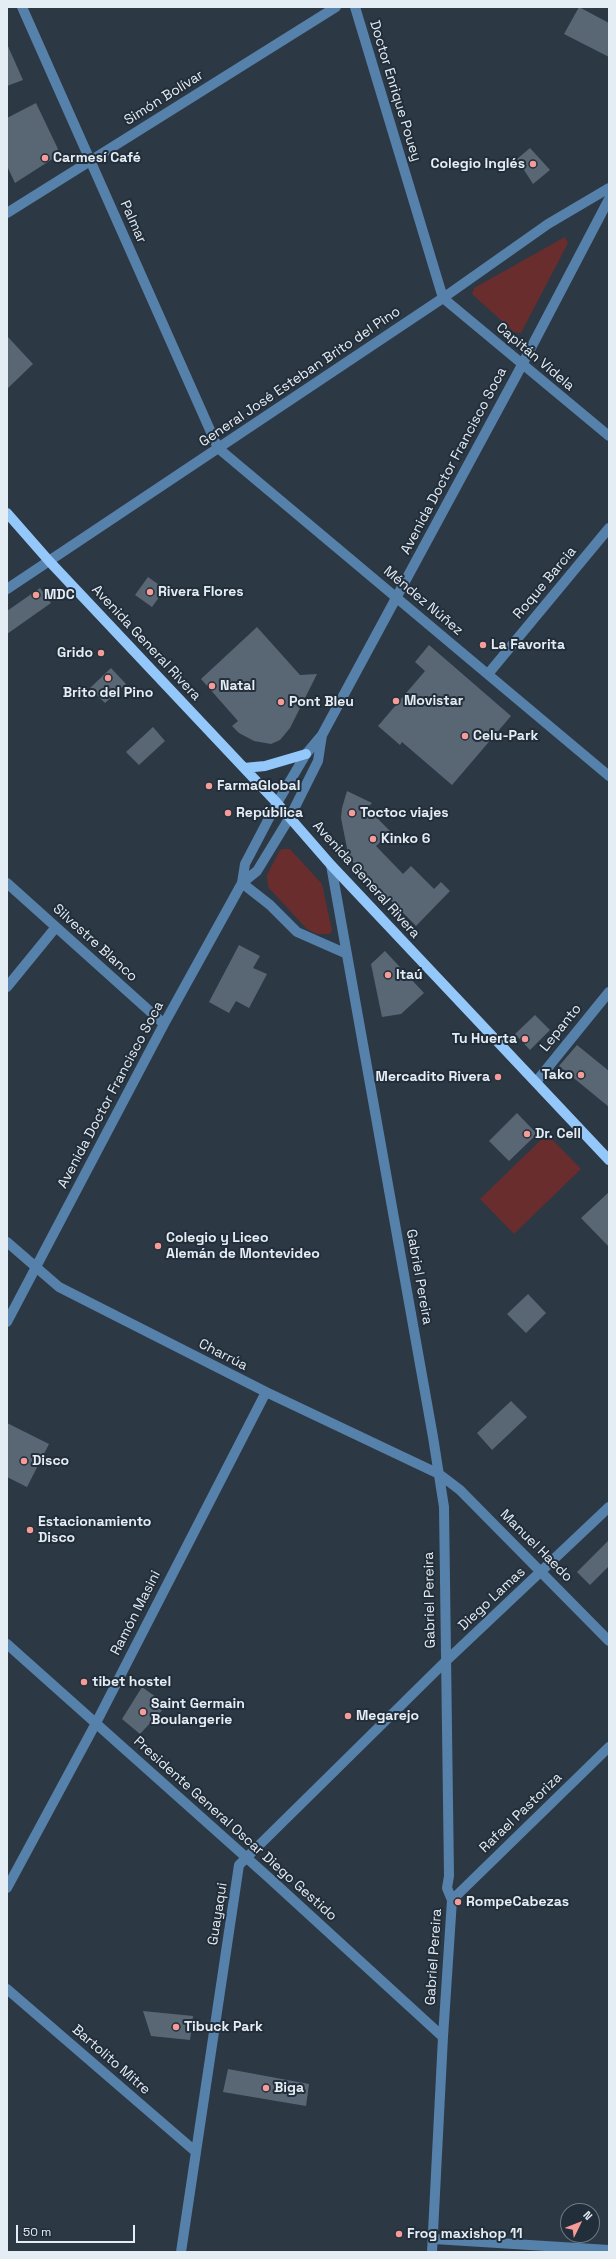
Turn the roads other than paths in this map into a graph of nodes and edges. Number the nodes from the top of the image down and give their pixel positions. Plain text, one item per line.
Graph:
1 (22, 7) edge
2 (336, 7) edge
3 (355, 7) edge
4 (90, 160) junction
5 (609, 188) edge
6 (609, 199) edge
7 (7, 213) edge
8 (443, 298) junction
9 (522, 365) junction
10 (609, 436) edge
11 (218, 448) junction
12 (7, 513) edge
13 (609, 528) edge
14 (50, 562) junction
15 (7, 589) edge
16 (397, 597) junction
17 (488, 674) junction
18 (322, 735) junction
19 (306, 754) junction
20 (244, 768) junction
21 (609, 776) edge
22 (277, 803) junction
23 (290, 817) junction
24 (331, 865) junction
25 (7, 883) edge
26 (242, 883) junction
27 (56, 927) junction
28 (347, 954) junction
29 (7, 987) edge
30 (609, 992) edge
31 (164, 1024) junction
32 (536, 1082) junction
33 (609, 1160) edge
34 (7, 1242) edge
35 (35, 1268) junction
36 (7, 1322) edge
37 (266, 1392) junction
38 (439, 1474) junction
39 (609, 1507) edge
40 (542, 1572) junction
41 (609, 1641) edge
42 (7, 1644) edge
43 (445, 1662) junction
44 (96, 1723) junction
45 (609, 1748) edge
46 (247, 1858) junction
47 (7, 1888) edge
48 (452, 1900) junction
49 (7, 1989) edge
50 (443, 2036) junction
51 (196, 2152) junction
52 (434, 2239) junction
53 (609, 2250) edge
54 (181, 2252) edge
55 (432, 2252) edge

1 - 4 street, Palmar
2 - 4 street, Simón Bolívar
3 - 8 street, Doctor Enrique Pouey
4 - 7 street, Simón Bolívar
4 - 11 street, Palmar
5 - 8 street, General José Esteban Brito del Pino
6 - 9 street, Avenida Doctor Francisco Soca
8 - 9 street, Capitán Videla
8 - 11 street, General José Esteban Brito del Pino
9 - 10 street, Capitán Videla
9 - 16 street, Avenida Doctor Francisco Soca
11 - 14 street, General José Esteban Brito del Pino
11 - 16 street, Méndez Núñez
12 - 14 main road, Avenida General Rivera
13 - 17 street, Roque Barcia
14 - 15 street, General José Esteban Brito del Pino
14 - 20 main road, Avenida General Rivera
16 - 17 street, Méndez Núñez
16 - 18 street, Avenida Doctor Francisco Soca
17 - 21 street, Méndez Núñez
18 - 19 street, Avenida Doctor Francisco Soca
18 - 23 street, Avenida Doctor Francisco Soca
19 - 20 main road
19 - 22 street, Avenida Doctor Francisco Soca
20 - 22 main road, Avenida General Rivera
22 - 23 main road, Avenida General Rivera
22 - 26 street, Avenida Doctor Francisco Soca
23 - 24 main road, Avenida General Rivera
23 - 26 street, Avenida Doctor Francisco Soca
24 - 28 street, Gabriel Pereira
24 - 32 main road, Avenida General Rivera
25 - 27 street, Silvestre Blanco
26 - 28 street
26 - 31 street, Avenida Doctor Francisco Soca
27 - 29 street
27 - 31 street, Silvestre Blanco
28 - 38 street, Gabriel Pereira
30 - 32 street, Lepanto
31 - 35 street, Avenida Doctor Francisco Soca
32 - 33 main road, Avenida General Rivera
34 - 35 street, Charrúa
35 - 36 street, Avenida Doctor Francisco Soca
35 - 37 street, Charrúa
37 - 38 street, Charrúa
37 - 44 street, Ramón Masini
38 - 40 street, Manuel Haedo
38 - 43 street, Gabriel Pereira
39 - 40 street, Diego Lamas
40 - 41 street, Manuel Haedo
40 - 43 street, Diego Lamas
42 - 44 street, Presidente General Oscar Diego Gestido
43 - 46 street, Guayaqui
43 - 48 street, Gabriel Pereira
44 - 46 street, Presidente General Oscar Diego Gestido
44 - 47 street, Ramón Masini
45 - 48 street, Rafael Pastoriza
46 - 50 street, Presidente General Oscar Diego Gestido
46 - 51 street, Guayaqui
48 - 50 street, Gabriel Pereira
49 - 51 street, Bartolito Mitre
50 - 52 street, Gabriel Pereira
51 - 54 street, Guayaqui
52 - 53 street
52 - 55 street, Gabriel Pereira

